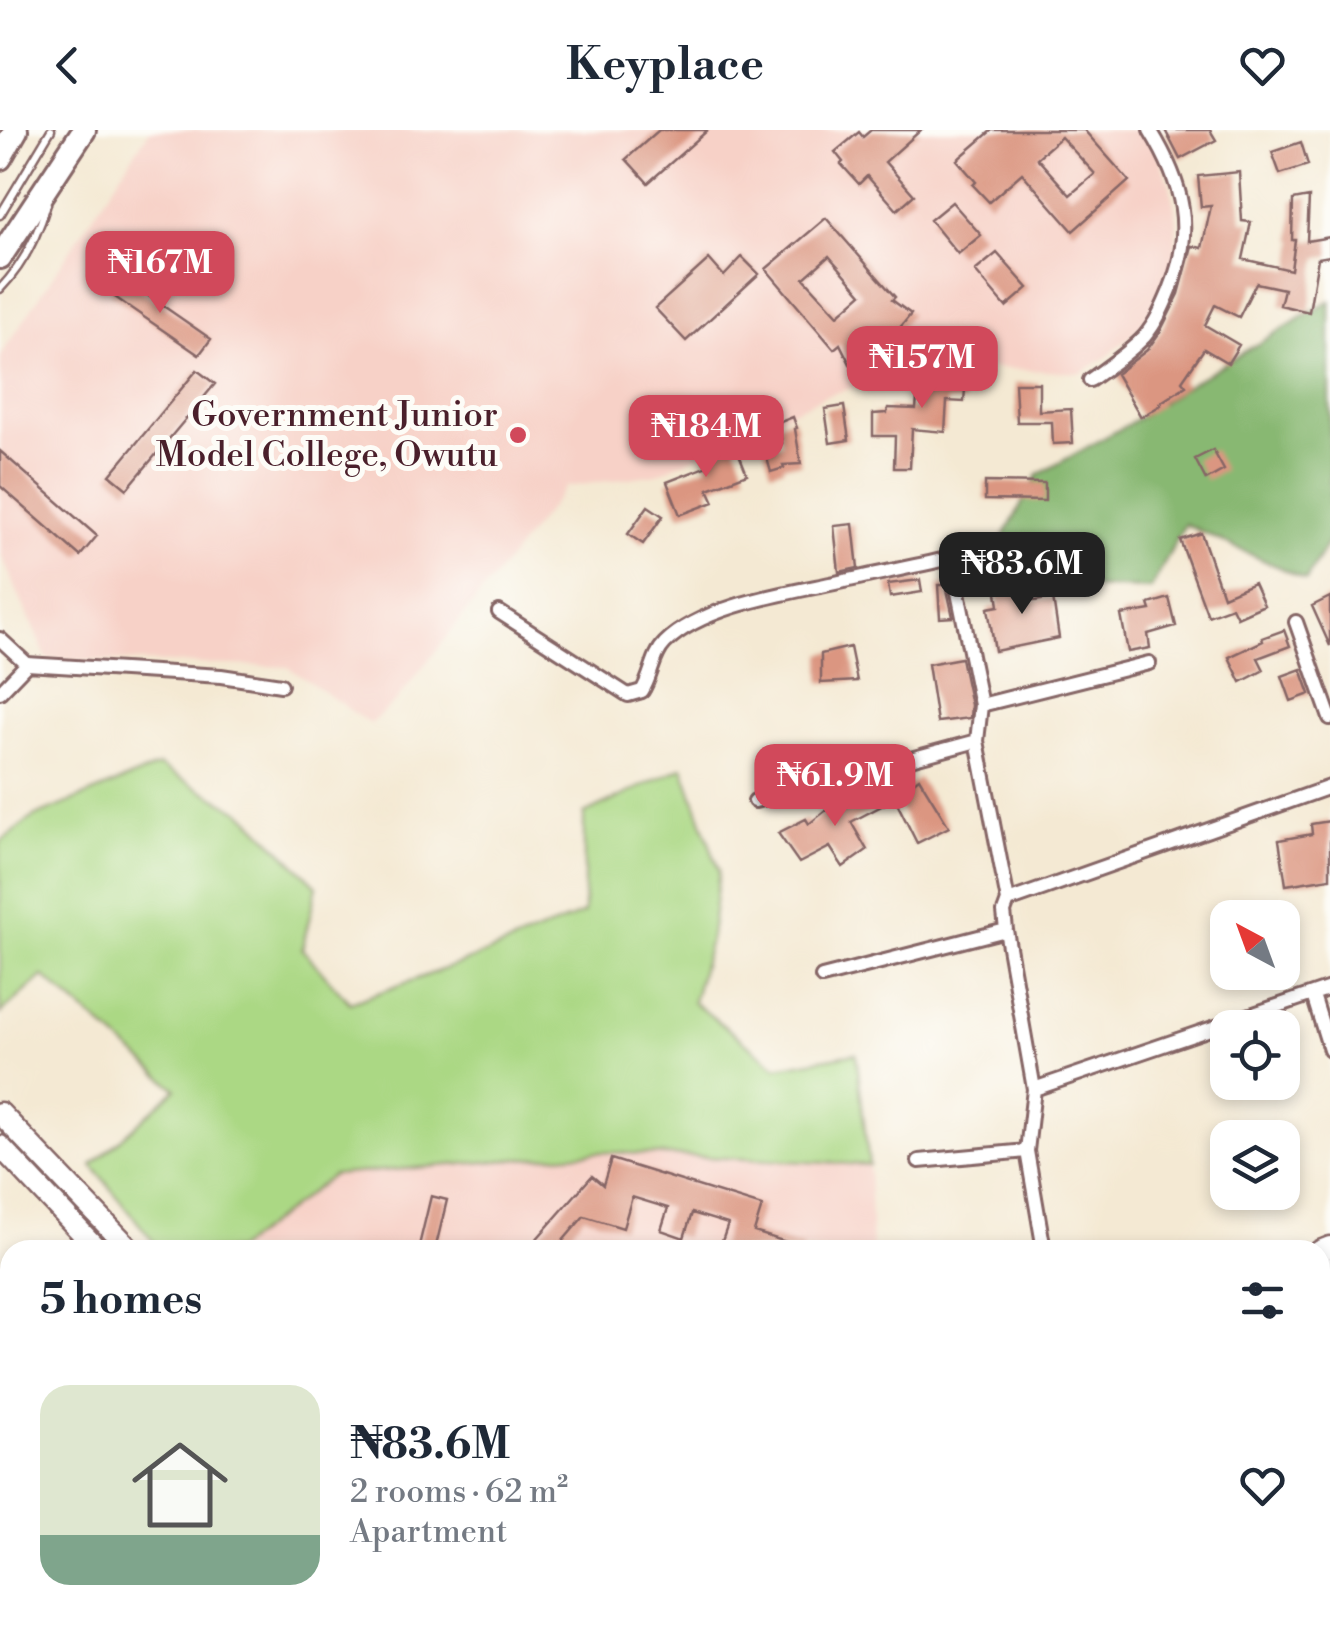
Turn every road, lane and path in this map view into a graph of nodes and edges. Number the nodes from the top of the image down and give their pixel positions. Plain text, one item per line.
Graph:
1 (16, 130) edge
2 (51, 130) edge
3 (84, 130) edge
4 (1150, 130) edge
5 (0, 158) edge
6 (56, 172) junction
7 (0, 215) edge
8 (0, 258) edge
9 (0, 289) edge
10 (1090, 380) dead end
11 (499, 612) dead end
12 (1296, 622) dead end
13 (0, 638) edge
14 (1149, 663) dead end
15 (27, 664) junction
16 (282, 684) dead end
17 (0, 692) edge
18 (981, 705) junction
19 (1330, 718) edge
20 (977, 741) junction
21 (1330, 787) edge
22 (755, 801) dead end
23 (1008, 901) junction
24 (1006, 930) junction
25 (822, 977) dead end
26 (1330, 988) edge
27 (1313, 994) junction
28 (1330, 1050) edge
29 (1034, 1089) junction
30 (0, 1113) edge
31 (0, 1146) edge
32 (1028, 1151) junction
33 (919, 1161) dead end
34 (89, 1240) edge
35 (122, 1240) edge
36 (1042, 1240) edge

1 - 5 highway
2 - 7 lane
3 - 6 highway
4 - 10 street
6 - 8 highway
6 - 9 lane
11 - 18 street
12 - 19 street
13 - 15 street
14 - 18 street
15 - 16 street
15 - 17 street
18 - 20 street
20 - 22 street
20 - 23 street
21 - 23 street
23 - 24 street
24 - 25 street
24 - 29 street
26 - 27 street
27 - 28 street
27 - 29 street
29 - 32 street
30 - 35 main road
31 - 34 main road
32 - 33 street
32 - 36 street

